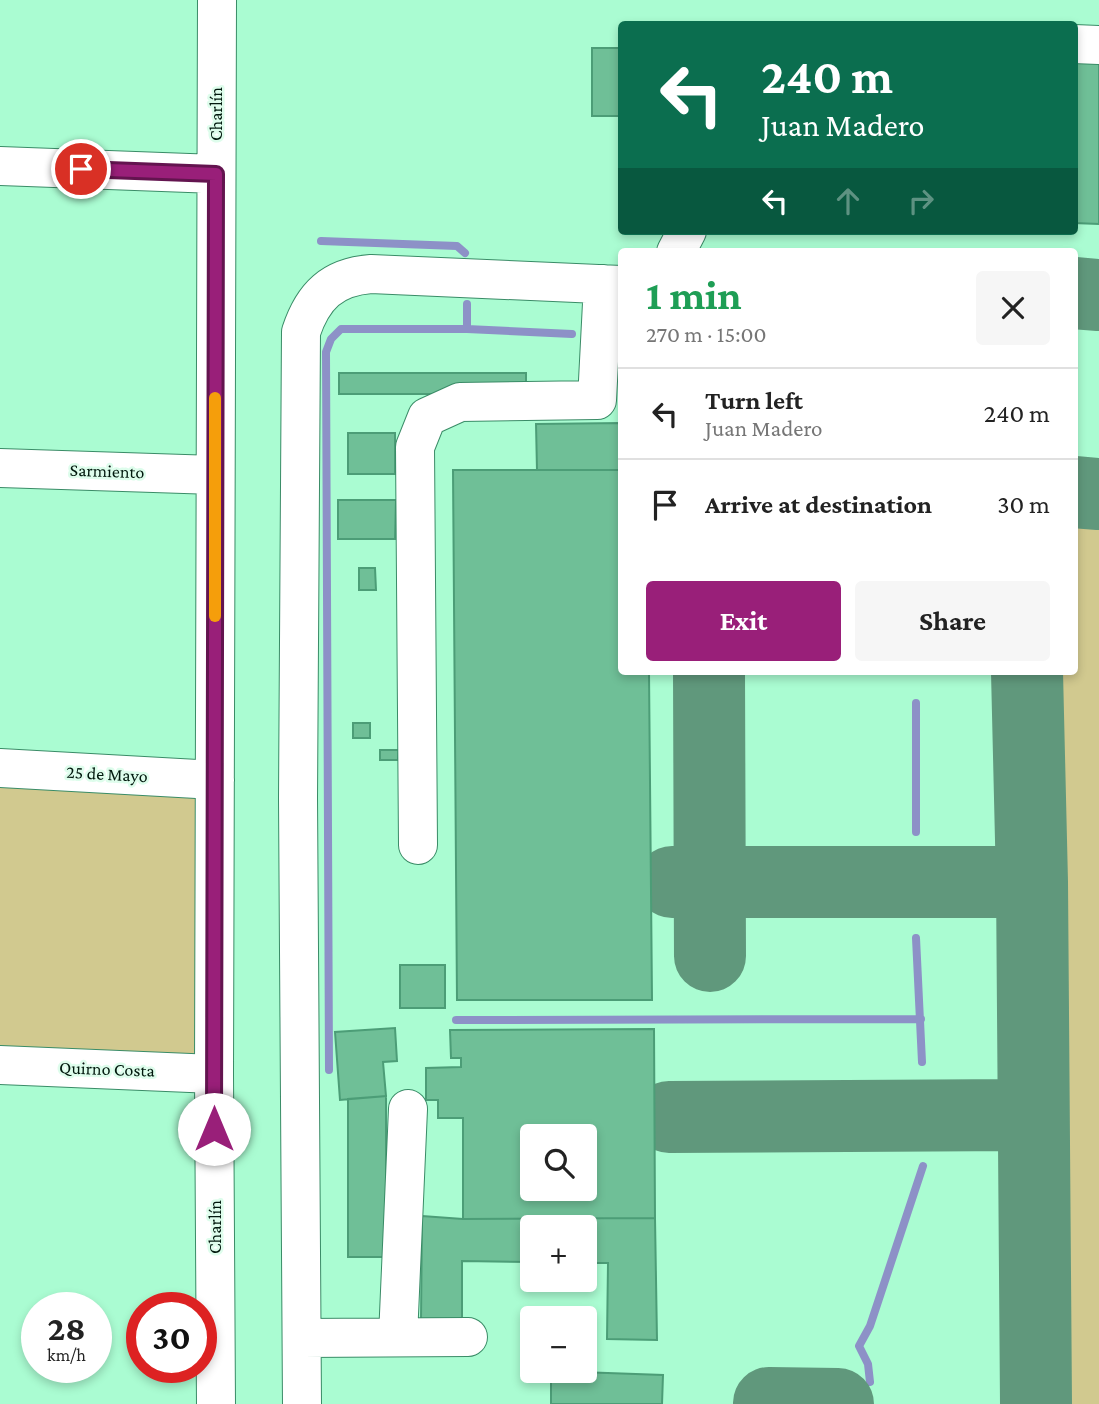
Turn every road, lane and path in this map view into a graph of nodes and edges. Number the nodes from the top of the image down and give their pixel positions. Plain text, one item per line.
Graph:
1 (217, 0) edge
2 (1078, 44) edge
3 (1099, 45) edge
4 (0, 166) edge
5 (216, 174) junction
6 (612, 284) edge
7 (0, 468) edge
8 (215, 475) junction
9 (0, 768) edge
10 (215, 779) junction
11 (418, 845) dead end
12 (0, 1065) edge
13 (214, 1074) junction
14 (408, 1108) dead end
15 (468, 1337) dead end
16 (302, 1338) junction
17 (398, 1338) junction
18 (216, 1404) edge
19 (302, 1404) edge

1 - 5 street, Charlín
2 - 3 street
4 - 5 street
5 - 8 street, Charlín
6 - 11 street
6 - 16 street
7 - 8 street, Sarmiento
8 - 10 street, Charlín
9 - 10 street, 25 de Mayo
10 - 13 street, Charlín
12 - 13 street, Quirno Costa
13 - 18 street, Charlín
14 - 17 street
15 - 17 street
16 - 17 street
16 - 19 street

